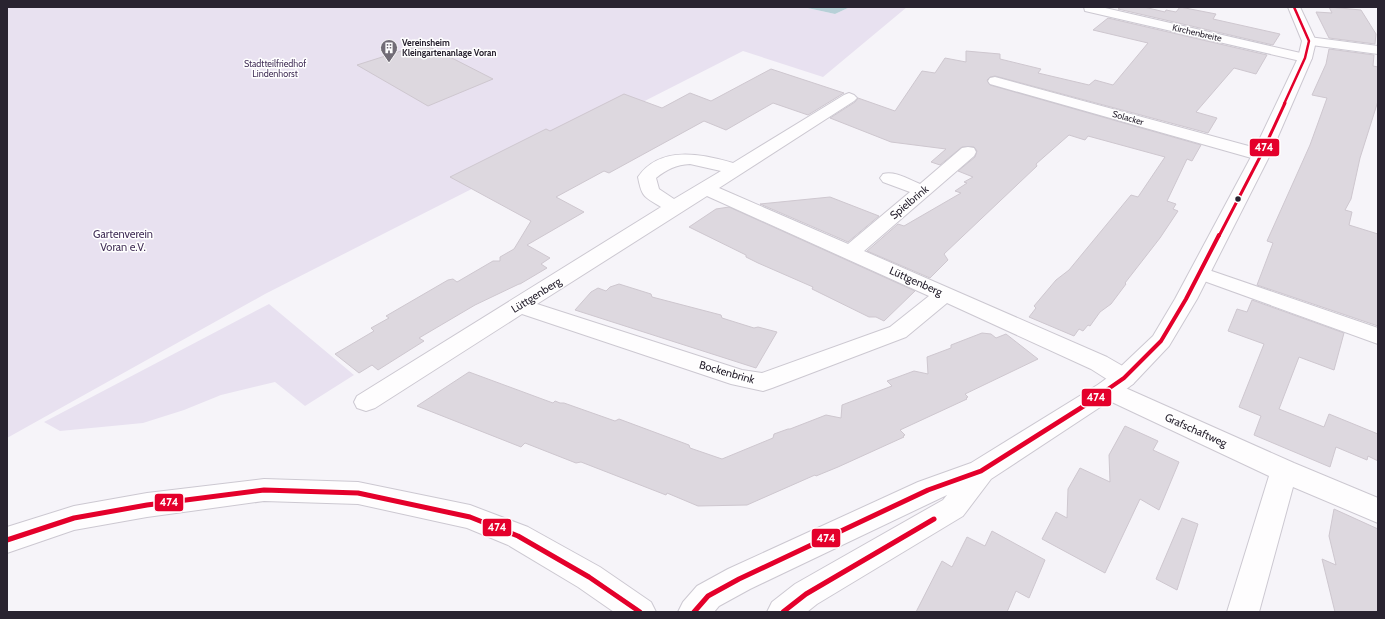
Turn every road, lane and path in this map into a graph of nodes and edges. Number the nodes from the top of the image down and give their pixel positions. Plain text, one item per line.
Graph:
1 (1294, 7) edge
2 (1089, 8) dead end
3 (1307, 50) junction
4 (1378, 50) edge
5 (995, 81) dead end
6 (849, 98) dead end
7 (968, 152) dead end
8 (1261, 155) junction
9 (737, 170) junction
10 (889, 178) dead end
11 (707, 189) junction
12 (923, 191) junction
13 (675, 208) junction
14 (850, 252) junction
15 (1200, 273) junction
16 (945, 294) junction
17 (519, 306) junction
18 (1378, 336) edge
19 (1116, 384) junction
20 (366, 402) dead end
21 (1284, 470) junction
22 (981, 471) junction
23 (1378, 511) edge
24 (7, 540) edge
25 (640, 612) edge
26 (694, 612) edge
27 (783, 612) edge
28 (1243, 612) edge

1 - 3 street
2 - 3 street, Kirchenbreite
3 - 4 street, Kirchenbreite
3 - 8 street
5 - 8 street, Solacker
6 - 9 street, Lüttgenberg
7 - 12 street, Spielbrink
8 - 15 street
9 - 11 street, Lüttgenberg
9 - 13 street
10 - 12 street
11 - 13 street, Lüttgenberg
11 - 14 street, Lüttgenberg
12 - 14 street, Spielbrink
13 - 17 street, Lüttgenberg
14 - 16 street, Lüttgenberg
15 - 18 street
15 - 19 street
16 - 17 street, Bockenbrink
16 - 19 street, Lüttgenberg
17 - 20 street, Lüttgenberg
19 - 21 street, Grafschaftweg
19 - 22 street
21 - 23 street, Grafschaftweg
21 - 28 street
22 - 26 street
22 - 27 street
24 - 25 street

